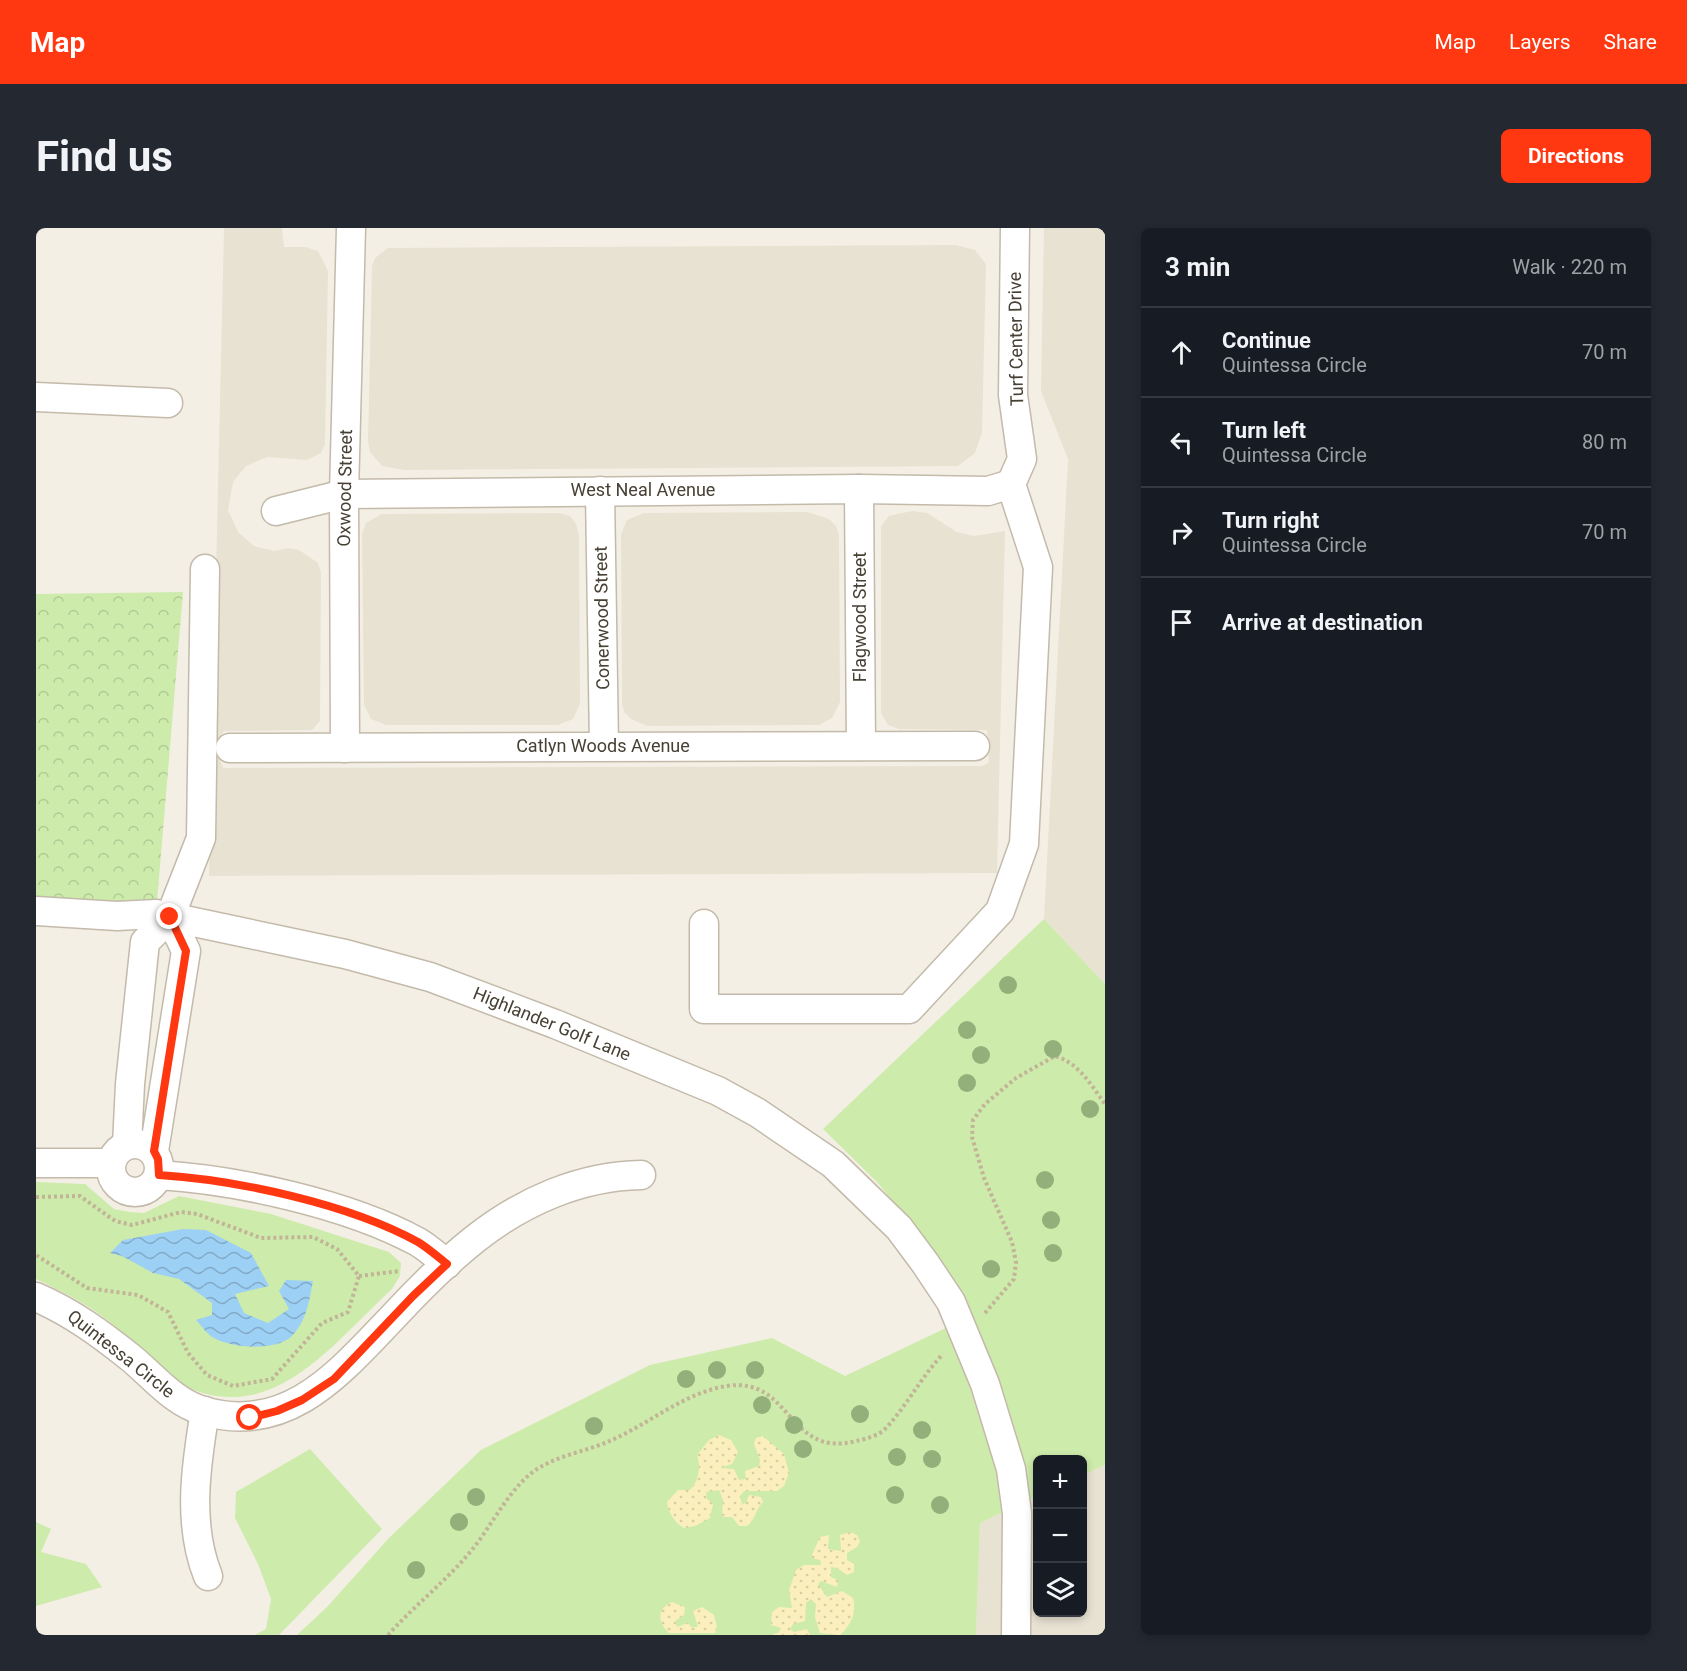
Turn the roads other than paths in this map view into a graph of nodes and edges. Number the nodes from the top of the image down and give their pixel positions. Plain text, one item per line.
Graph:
1 (351, 228) edge
2 (1015, 228) edge
3 (36, 398) edge
4 (168, 403) dead end
5 (1011, 484) junction
6 (859, 489) junction
7 (600, 490) junction
8 (344, 494) junction
9 (276, 511) dead end
10 (205, 569) dead end
11 (604, 746) junction
12 (861, 746) junction
13 (975, 746) dead end
14 (230, 748) dead end
15 (345, 748) junction
16 (36, 911) edge
17 (170, 917) junction
18 (704, 924) dead end
19 (133, 1059) junction
20 (168, 1063) junction
21 (138, 1158) junction
22 (36, 1163) edge
23 (641, 1175) dead end
24 (447, 1264) junction
25 (36, 1297) edge
26 (205, 1411) junction
27 (208, 1575) dead end
28 (1016, 1635) edge

1 - 8 street, Oxwood Street
2 - 5 street, Turf Center Drive
3 - 4 street
5 - 6 street, West Neal Avenue
5 - 18 street
6 - 7 street, West Neal Avenue
6 - 12 street, Flagwood Street
7 - 8 street, West Neal Avenue
7 - 11 street, Conerwood Street
8 - 9 street, West Neal Avenue
8 - 15 street, Oxwood Street
10 - 17 street
11 - 12 street, Catlyn Woods Avenue
11 - 15 street, Catlyn Woods Avenue
12 - 13 street, Catlyn Woods Avenue
14 - 15 street, Catlyn Woods Avenue
16 - 17 street, Highlander Golf Lane
17 - 19 street
17 - 20 street
17 - 28 street, Highlander Golf Lane
19 - 20 street
19 - 21 street
20 - 21 street
21 - 22 street
21 - 24 street
23 - 24 street, Quintessa Circle
24 - 26 street, Quintessa Circle
25 - 26 street, Quintessa Circle
26 - 27 street

